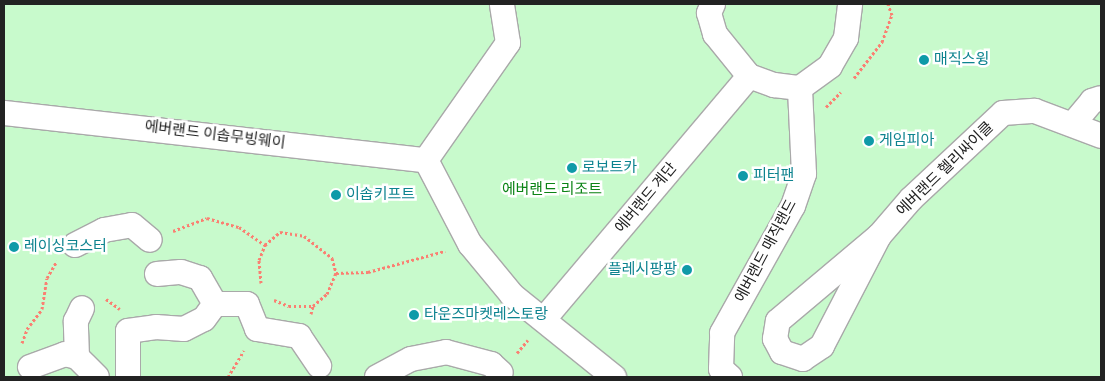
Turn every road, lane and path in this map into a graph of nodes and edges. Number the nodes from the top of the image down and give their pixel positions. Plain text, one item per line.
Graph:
1 (502, 4) edge
2 (713, 4) edge
3 (850, 4) edge
4 (749, 76) junction
5 (800, 88) junction
6 (1101, 98) edge
7 (4, 113) edge
8 (1074, 124) junction
9 (1101, 136) edge
10 (426, 160) junction
11 (879, 236) junction
12 (150, 240) dead end
13 (470, 244) junction
14 (75, 245) joint
15 (336, 272) junction
16 (158, 274) dead end
17 (263, 286) dead end
18 (271, 297) dead end
19 (215, 304) junction
20 (313, 306) junction
21 (82, 308) dead end
22 (310, 318) dead end
23 (544, 320) junction
24 (77, 358) junction
25 (319, 366) dead end
26 (30, 367) joint
27 (586, 368) edge
28 (500, 372) edge
29 (97, 377) edge
30 (128, 377) edge
31 (377, 377) edge
32 (614, 377) edge
33 (730, 377) edge

1 - 10 street
2 - 4 street
3 - 5 street
4 - 5 street
4 - 23 street, 에버랜드 계단
5 - 33 street, 에버랜드 매직랜드
6 - 8 street
7 - 10 street, 에버랜드 이솝무빙웨이
8 - 9 street, 에버랜드 헬리싸이클
8 - 11 street, 에버랜드 헬리싸이클
10 - 13 street
11 - 11 street, 에버랜드 헬리싸이클
12 - 14 street
13 - 15 path
13 - 23 street
14 - 26 path
15 - 17 path
15 - 20 path
16 - 19 street
18 - 20 path
19 - 25 street
19 - 30 street
20 - 22 path
21 - 24 street
23 - 27 street
23 - 28 path
24 - 26 street
24 - 29 street
27 - 32 street
28 - 31 street

